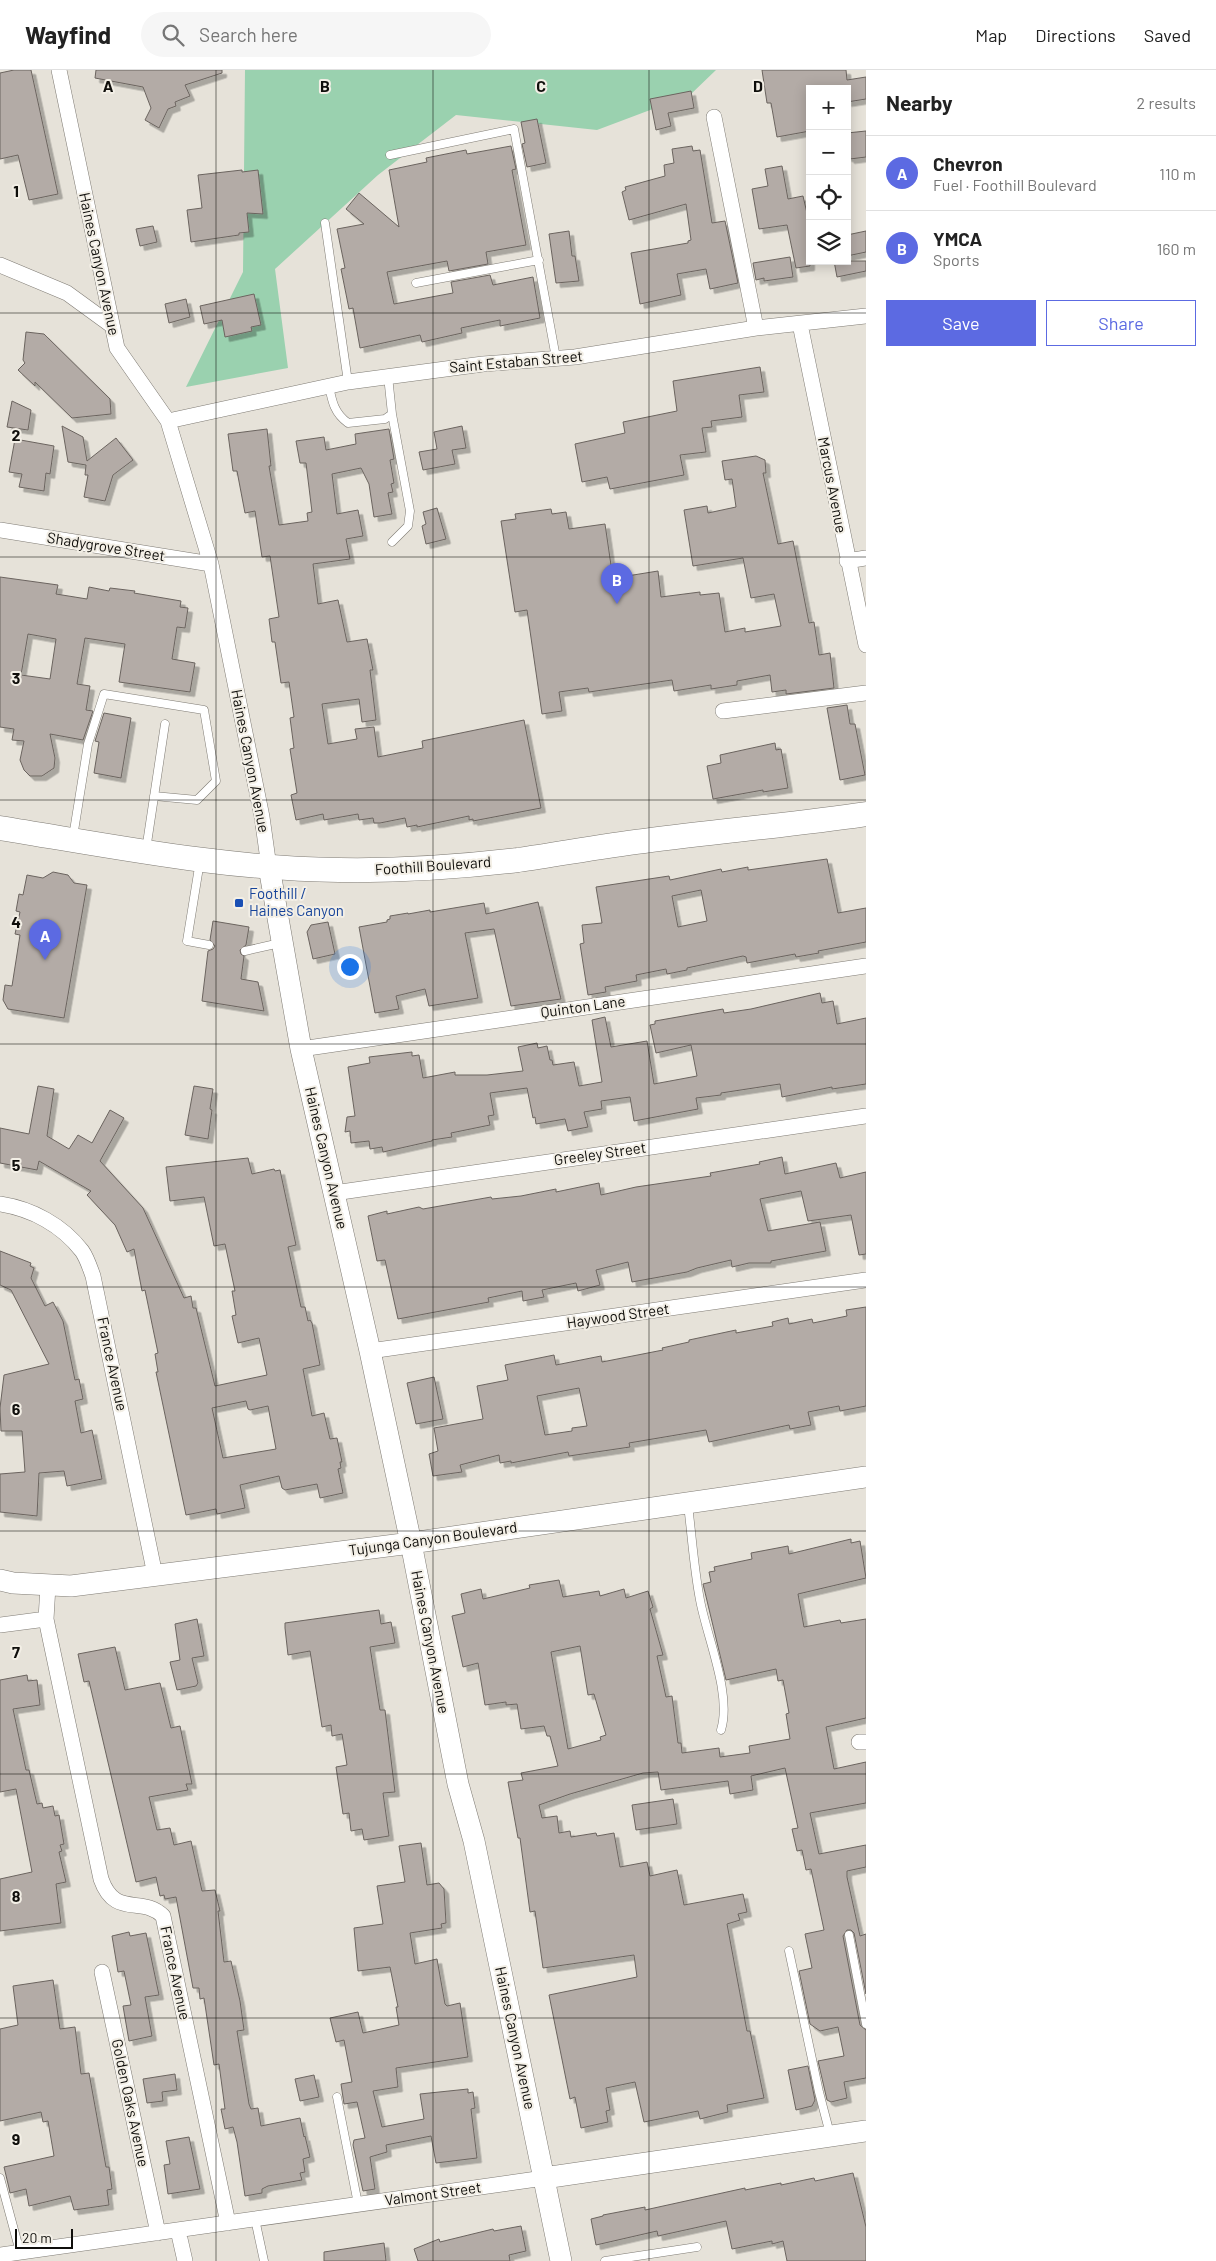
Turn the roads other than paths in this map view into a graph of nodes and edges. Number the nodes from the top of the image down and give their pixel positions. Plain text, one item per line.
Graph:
1 (59, 70) edge
2 (714, 117) dead end
3 (390, 155) dead end
4 (324, 223) dead end
5 (539, 260) junction
6 (0, 266) edge
7 (416, 283) dead end
8 (866, 316) edge
9 (800, 324) junction
10 (111, 325) junction
11 (756, 328) junction
12 (556, 358) junction
13 (388, 376) junction
14 (348, 382) junction
15 (329, 386) junction
16 (392, 414) junction
17 (168, 421) junction
18 (0, 530) edge
19 (392, 542) dead end
20 (866, 558) edge
21 (847, 561) junction
22 (211, 564) junction
23 (866, 645) edge
24 (866, 693) edge
25 (723, 711) dead end
26 (165, 724) dead end
27 (154, 796) junction
28 (866, 814) edge
29 (0, 828) edge
30 (73, 840) junction
31 (146, 852) junction
32 (201, 859) junction
33 (269, 867) junction
34 (282, 943) junction
35 (209, 945) dead end
36 (245, 951) dead end
37 (866, 966) edge
38 (301, 1049) junction
39 (866, 1116) edge
40 (334, 1193) junction
41 (0, 1204) edge
42 (866, 1280) edge
43 (370, 1351) junction
44 (866, 1476) edge
45 (688, 1503) junction
46 (411, 1543) junction
47 (155, 1575) junction
48 (0, 1580) edge
49 (48, 1586) junction
50 (46, 1619) junction
51 (0, 1625) edge
52 (721, 1730) dead end
53 (849, 1934) dead end
54 (789, 1951) dead end
55 (102, 1972) dead end
56 (866, 2024) edge
57 (338, 2098) dead end
58 (866, 2131) edge
59 (830, 2136) junction
60 (0, 2178) edge
61 (544, 2178) junction
62 (358, 2204) junction
63 (255, 2219) junction
64 (228, 2223) junction
65 (178, 2230) junction
66 (158, 2233) junction
67 (697, 2247) dead end
68 (20, 2252) junction
69 (0, 2255) edge
70 (185, 2261) edge
71 (264, 2261) edge
72 (562, 2261) edge
73 (606, 2261) edge

1 - 10 street, Haines Canyon Avenue
2 - 11 street
3 - 5 lane
4 - 14 lane
5 - 7 lane
5 - 12 lane
6 - 10 street
8 - 9 street, Saint Estaban Street
9 - 11 street, Saint Estaban Street
9 - 21 street, Marcus Avenue
10 - 17 street, Haines Canyon Avenue
11 - 12 street, Saint Estaban Street
12 - 13 street, Saint Estaban Street
13 - 14 street, Saint Estaban Street
13 - 16 lane
14 - 15 street, Saint Estaban Street
15 - 16 lane
15 - 17 street, Saint Estaban Street
16 - 19 lane
17 - 22 street, Haines Canyon Avenue
18 - 22 street, Shadygrove Street
20 - 21 street
21 - 23 street, Marcus Avenue
22 - 33 street, Haines Canyon Avenue
24 - 25 street
26 - 27 lane
27 - 30 lane
27 - 31 lane
28 - 33 main road, Foothill Boulevard
29 - 30 main road, Foothill Boulevard
30 - 31 main road, Foothill Boulevard
31 - 32 main road, Foothill Boulevard
32 - 33 main road, Foothill Boulevard
32 - 35 lane
33 - 34 street, Haines Canyon Avenue
34 - 36 lane
34 - 38 street, Haines Canyon Avenue
37 - 38 street, Quinton Lane
38 - 40 street, Haines Canyon Avenue
39 - 40 street, Greeley Street
40 - 43 street, Haines Canyon Avenue
41 - 47 street, France Avenue
42 - 43 street, Haywood Street
43 - 46 street, Haines Canyon Avenue
44 - 45 street, Tujunga Canyon Boulevard
45 - 46 street, Tujunga Canyon Boulevard
45 - 52 lane
46 - 47 street, Tujunga Canyon Boulevard
46 - 61 street, Haines Canyon Avenue
47 - 49 street, Tujunga Canyon Boulevard
48 - 49 street, Tujunga Canyon Boulevard
49 - 50 street, France Avenue
50 - 51 street
50 - 64 street, France Avenue
53 - 56 lane
54 - 59 lane
55 - 66 street, Golden Oaks Avenue
57 - 62 lane
58 - 59 street, Valmont Street
59 - 61 street, Valmont Street
60 - 68 lane
61 - 62 street, Valmont Street
61 - 72 street, Haines Canyon Avenue
62 - 63 street, Valmont Street
63 - 64 street, Valmont Street
63 - 71 lane
64 - 65 street, Valmont Street
65 - 66 street, Valmont Street
65 - 70 street
66 - 68 street, Valmont Street
67 - 73 lane
68 - 69 street, Valmont Street

